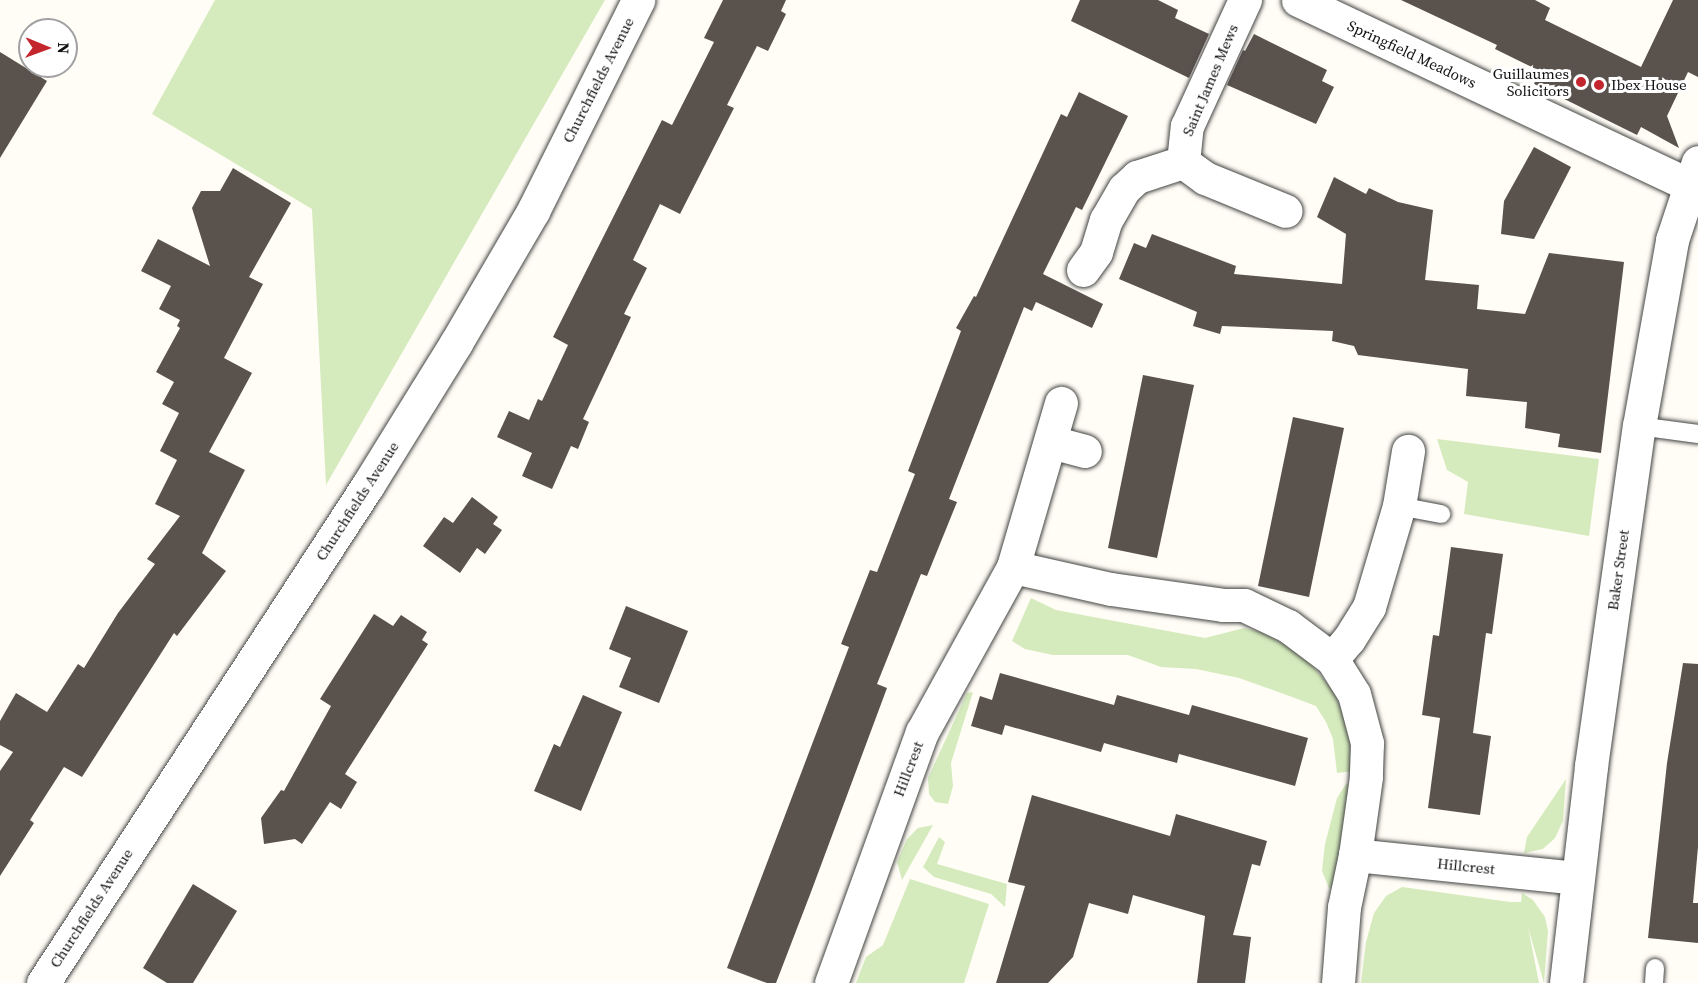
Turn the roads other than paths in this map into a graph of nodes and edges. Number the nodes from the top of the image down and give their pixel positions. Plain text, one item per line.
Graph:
1 (638, 0) edge
2 (1245, 0) edge
3 (1298, 0) edge
4 (1183, 162) junction
5 (1693, 174) edge
6 (1286, 211) dead end
7 (1083, 270) dead end
8 (1061, 403) dead end
9 (1639, 426) junction
10 (1698, 434) edge
11 (1051, 442) junction
12 (1085, 451) dead end
13 (1408, 452) dead end
14 (1399, 506) junction
15 (1441, 514) dead end
16 (1013, 567) junction
17 (1332, 659) junction
18 (1355, 855) junction
19 (1577, 878) junction
20 (43, 983) edge
21 (831, 983) edge
22 (1338, 983) edge
23 (1566, 983) edge

1 - 20 street, Churchfields Avenue
2 - 4 street, Saint James Mews
3 - 5 street, Springfield Meadows
4 - 6 street
4 - 7 street
5 - 9 street, Baker Street
8 - 11 street, Hillcrest
9 - 10 lane
9 - 19 street, Baker Street
11 - 12 street
11 - 16 street, Hillcrest
13 - 14 street
14 - 15 lane
14 - 17 street
16 - 17 street
16 - 21 street, Hillcrest
17 - 18 street
18 - 19 street, Hillcrest
18 - 22 street
19 - 23 street, Baker Street

